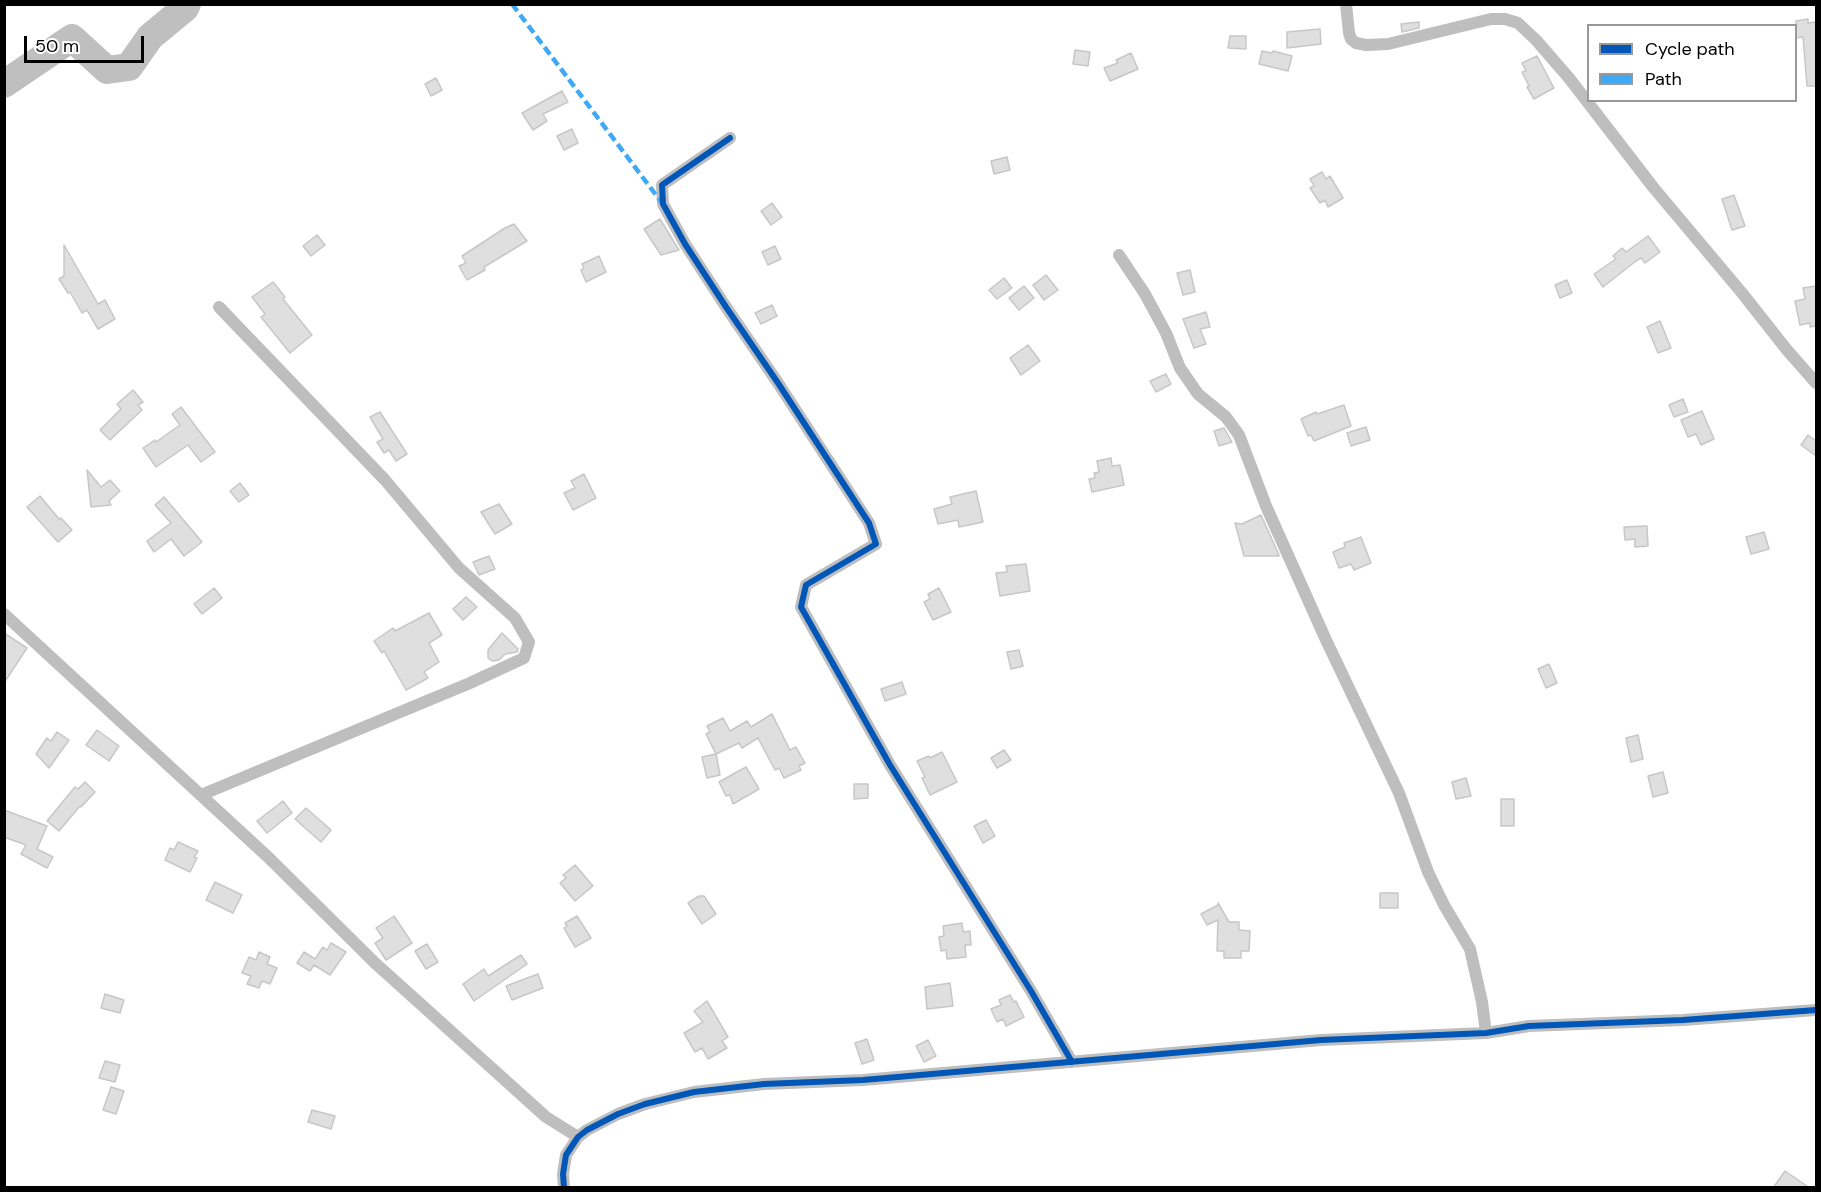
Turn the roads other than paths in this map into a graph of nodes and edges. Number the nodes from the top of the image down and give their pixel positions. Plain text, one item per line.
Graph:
1 (1346, 4) edge
2 (1587, 101) edge
3 (1587, 102) edge
4 (730, 138) dead end
5 (1119, 255) dead end
6 (219, 307) dead end
7 (1816, 383) edge
8 (4, 614) edge
9 (201, 795) junction
10 (1816, 1010) edge
11 (1486, 1033) junction
12 (1072, 1062) junction
13 (578, 1137) junction
14 (564, 1188) edge

1 - 2 street
3 - 7 street
4 - 12 street
5 - 11 street
6 - 9 street
8 - 9 street
9 - 13 street
10 - 11 street
11 - 12 street
12 - 13 street
13 - 14 street

